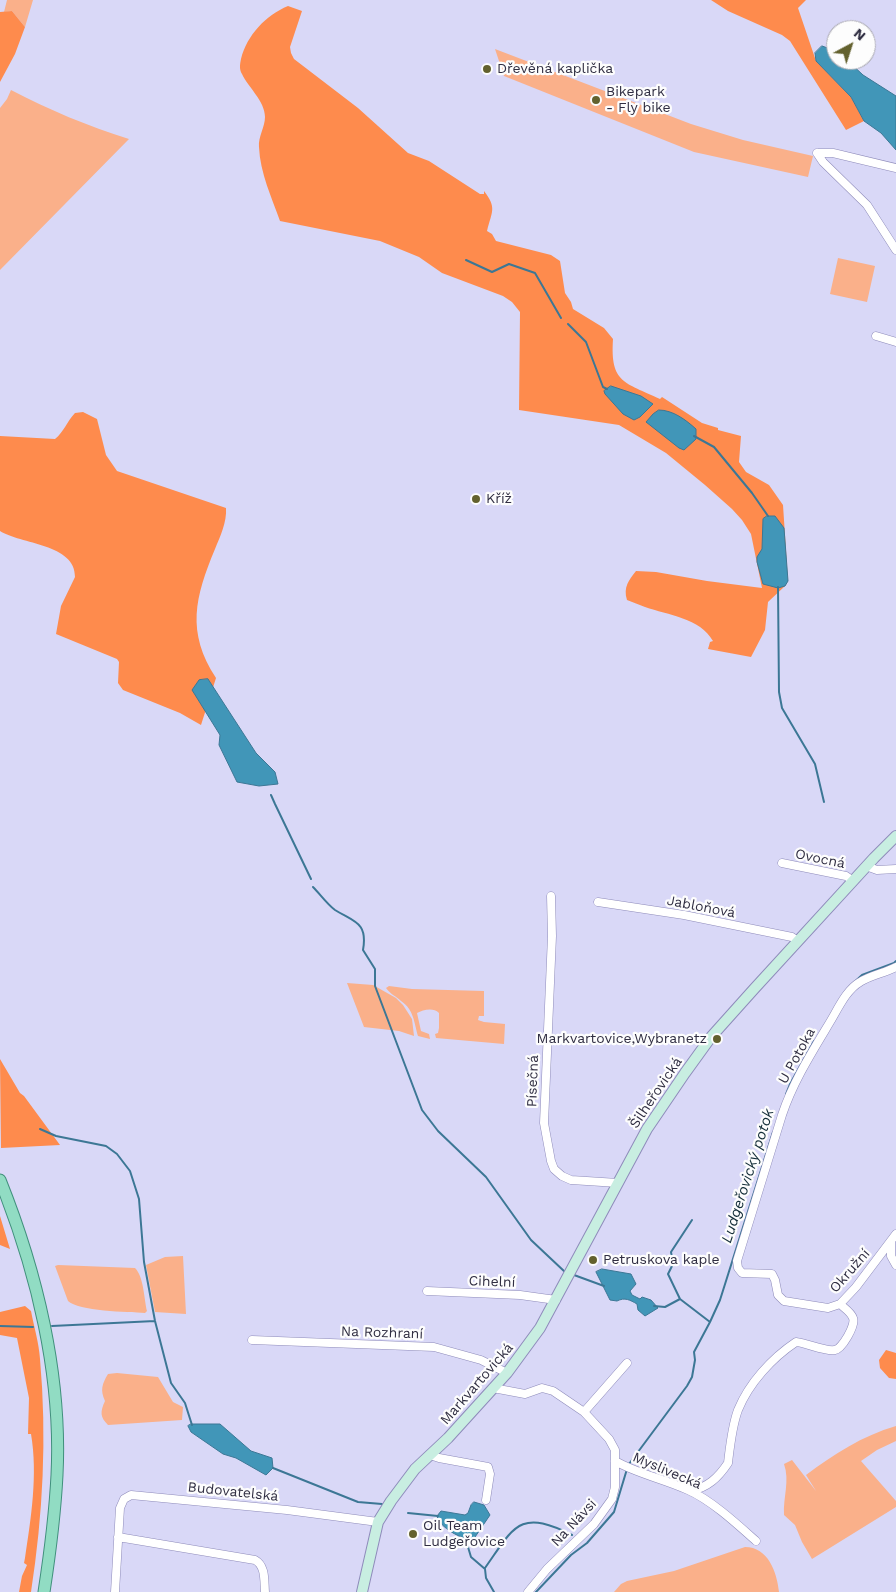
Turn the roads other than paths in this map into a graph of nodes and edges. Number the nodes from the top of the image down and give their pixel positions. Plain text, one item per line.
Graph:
1 (896, 168) edge
2 (896, 250) edge
3 (876, 336) dead end
4 (896, 342) edge
5 (896, 836) edge
6 (782, 863) dead end
7 (866, 866) junction
8 (896, 869) edge
9 (852, 880) junction
10 (551, 896) dead end
11 (598, 902) dead end
12 (798, 941) junction
13 (896, 967) edge
14 (0, 1180) edge
15 (618, 1183) junction
16 (896, 1234) edge
17 (891, 1241) junction
18 (896, 1265) edge
19 (742, 1273) joint
20 (427, 1291) dead end
21 (556, 1300) junction
22 (840, 1304) junction
23 (540, 1328) joint
24 (252, 1340) dead end
25 (627, 1363) dead end
26 (507, 1372) junction
27 (493, 1388) junction
28 (584, 1412) junction
29 (430, 1455) junction
30 (616, 1461) junction
31 (691, 1491) junction
32 (486, 1500) dead end
33 (378, 1522) junction
34 (118, 1537) junction
35 (756, 1541) dead end
36 (44, 1592) edge
37 (115, 1592) edge
38 (265, 1592) edge
39 (362, 1592) edge
40 (528, 1592) edge

1 - 2 street
3 - 4 street
5 - 7 street, Šilheřovická
6 - 9 street, Ovocná
7 - 8 street
7 - 9 street, Šilheřovická
9 - 12 street, Šilheřovická
10 - 15 street, Písečná
11 - 12 street, Jabloňová
12 - 15 street, Šilheřovická
13 - 19 street, U Potoka
14 - 36 main road
15 - 21 street, Šilheřovická
16 - 17 street, Okružní
17 - 18 street
17 - 22 street, Okružní
19 - 22 street, Okružní
20 - 21 street, Cihelní
21 - 23 street, Šilheřovická
22 - 31 street
23 - 26 street, Markvartovická
24 - 26 street, Na Rozhraní
25 - 28 street
26 - 27 street, Markvartovická
27 - 28 street, Na Návsi
27 - 29 street, Markvartovická
28 - 30 street, Na Návsi
29 - 32 street
29 - 33 street, Markvartovická
30 - 31 street, Myslivecká
30 - 40 street, Na Návsi
31 - 35 street, Myslivecká
33 - 34 street, Budovatelská
33 - 39 street, Markvartovická
34 - 37 street, Budovatelská
34 - 38 street

